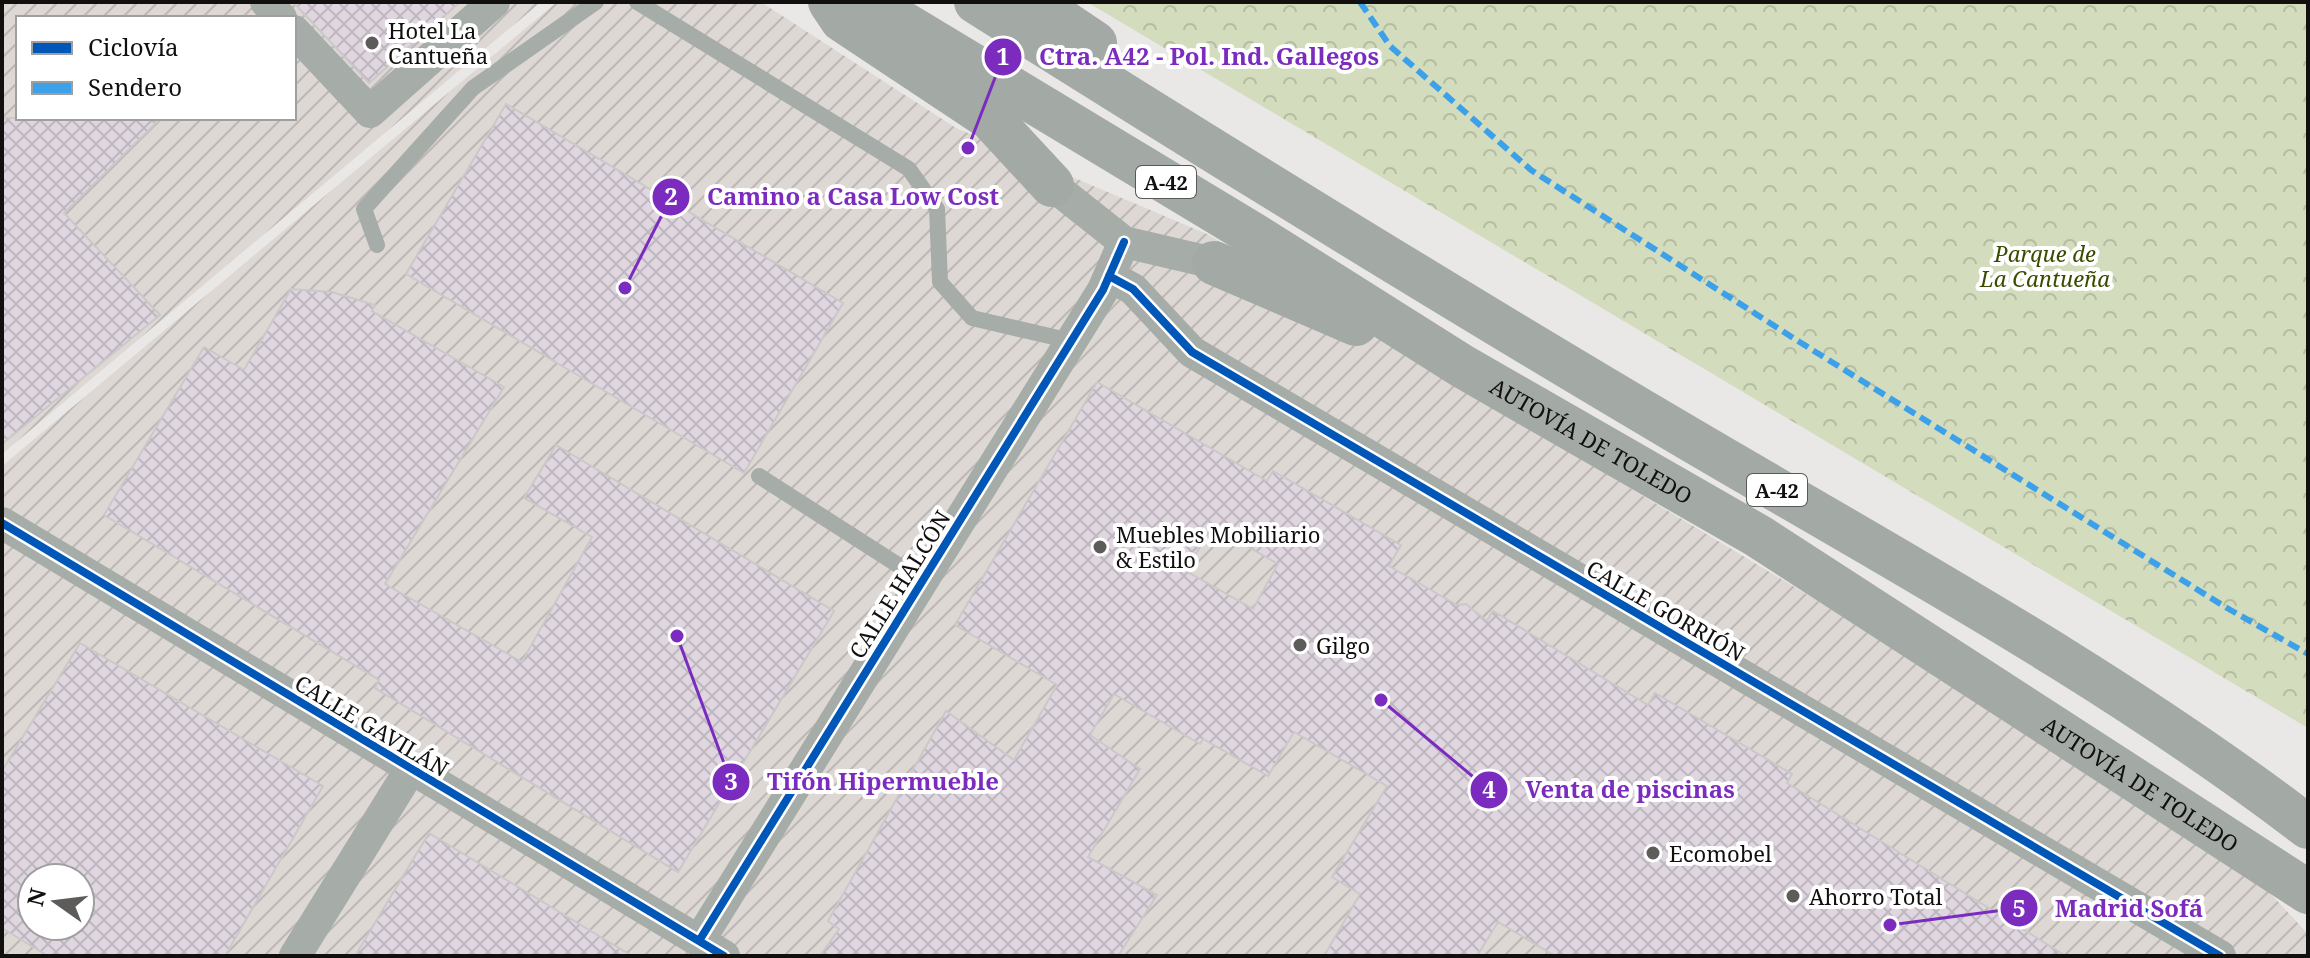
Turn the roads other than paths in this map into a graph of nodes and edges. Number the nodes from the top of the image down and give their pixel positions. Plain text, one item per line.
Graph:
1 (494, 2) edge
2 (596, 2) edge
3 (637, 2) edge
4 (830, 2) edge
5 (868, 2) edge
6 (976, 2) edge
7 (1034, 2) edge
8 (296, 33) edge
9 (1251, 176) junction
10 (1052, 185) joint
11 (1124, 242) junction
12 (377, 245) dead end
13 (1214, 263) joint
14 (1109, 276) junction
15 (1071, 341) junction
16 (1462, 366) junction
17 (759, 476) dead end
18 (2, 523) edge
19 (923, 581) junction
20 (410, 770) junction
21 (2251, 783) junction
22 (2308, 820) edge
23 (2308, 827) edge
24 (2297, 884) edge
25 (2308, 915) edge
26 (712, 949) edge
27 (295, 956) edge
28 (2220, 956) edge

1 - 8 street
2 - 12 lane
3 - 15 lane
4 - 10 highway
5 - 16 highway, AUTOVÍA DE TOLEDO / A-42
6 - 9 highway, A-42
7 - 9 highway
9 - 21 highway, A-42
10 - 11 street
11 - 13 street
11 - 14 street, CALLE HALCÓN
13 - 16 highway
14 - 15 street, CALLE HALCÓN
14 - 28 street, CALLE GORRIÓN
15 - 19 street, CALLE HALCÓN
16 - 24 highway, AUTOVÍA DE TOLEDO / A-42
17 - 19 lane
18 - 20 street, CALLE GAVILÁN
19 - 26 street, CALLE HALCÓN
20 - 26 street, CALLE GAVILÁN
20 - 27 street
21 - 22 highway
21 - 23 highway, A-42
24 - 25 highway

